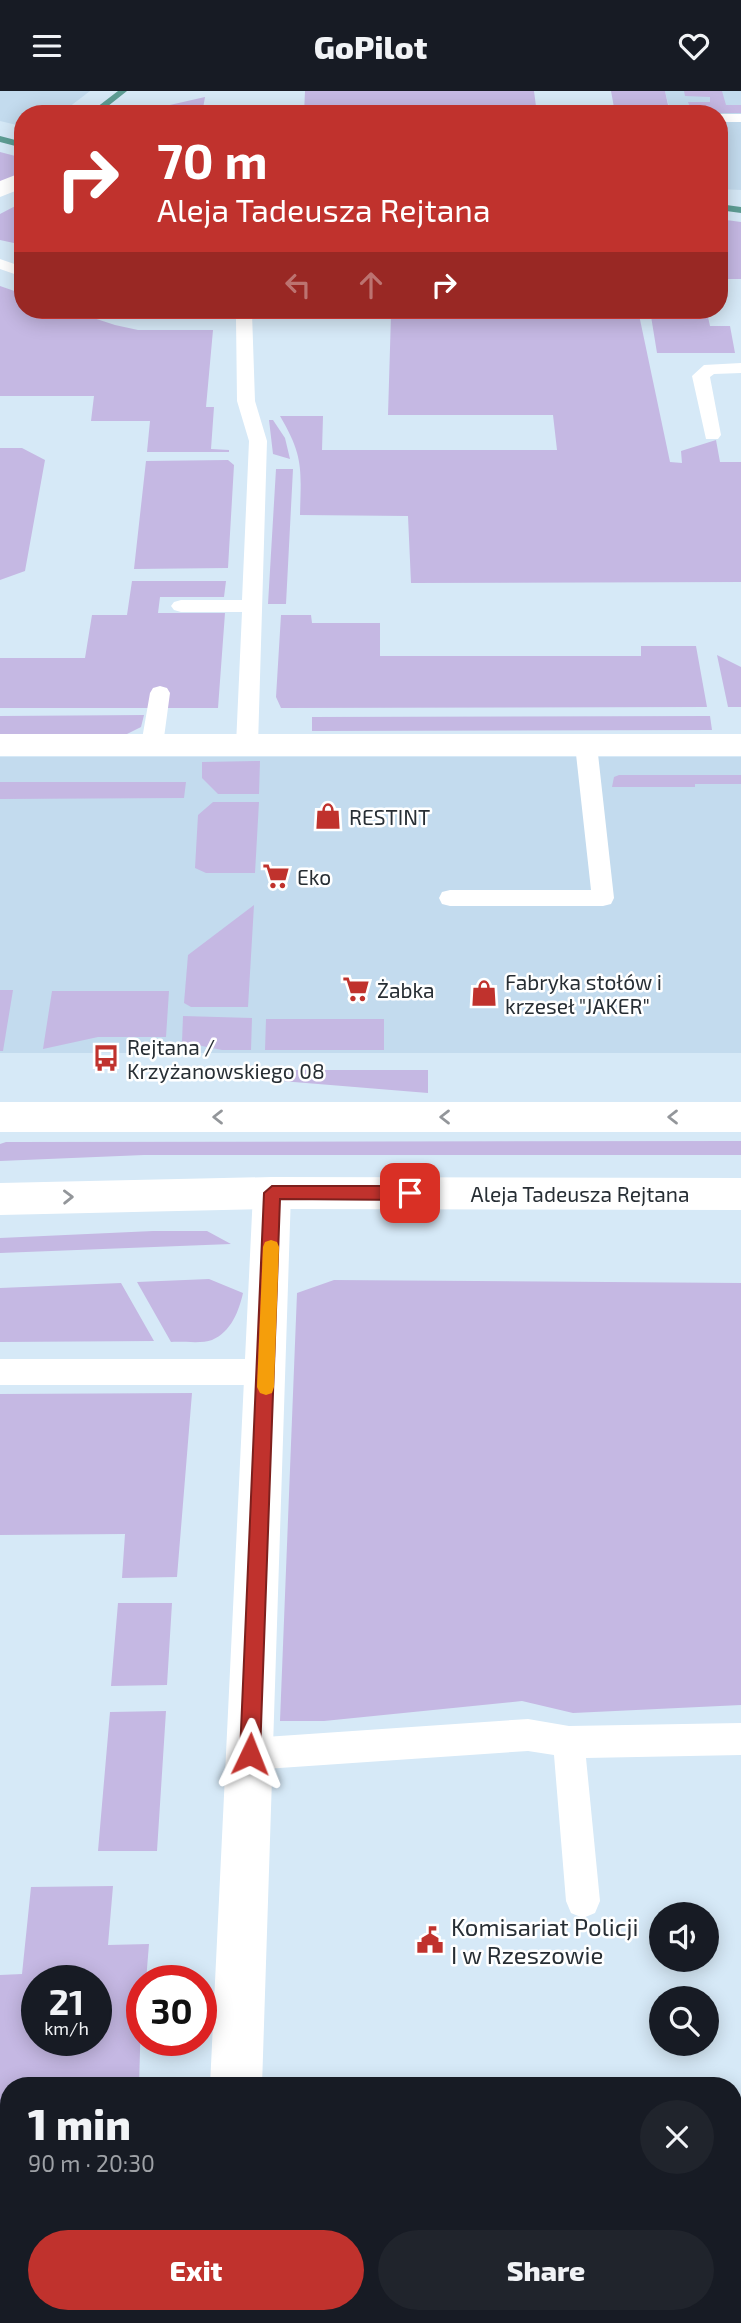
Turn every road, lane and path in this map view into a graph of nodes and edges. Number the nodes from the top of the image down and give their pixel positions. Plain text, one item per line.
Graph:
1 (244, 319) edge
2 (741, 368) edge
3 (712, 435) dead end
4 (181, 606) dead end
5 (252, 606) junction
6 (160, 693) dead end
7 (0, 745) edge
8 (152, 745) junction
9 (247, 745) junction
10 (586, 745) junction
11 (741, 745) edge
12 (450, 898) dead end
13 (0, 1117) edge
14 (741, 1117) edge
15 (272, 1193) junction
16 (741, 1194) edge
17 (0, 1199) edge
18 (0, 1372) edge
19 (266, 1372) junction
20 (741, 1739) edge
21 (569, 1742) junction
22 (250, 1754) junction
23 (583, 1901) dead end
24 (236, 2077) edge

1 - 5 lane
2 - 3 lane
4 - 5 lane
5 - 9 lane
6 - 8 lane
7 - 8 street
8 - 9 street
9 - 10 street
10 - 11 street
10 - 12 lane
14 -> 13 street
15 - 16 street, Aleja Tadeusza Rejtana
17 -> 15 street, Aleja Tadeusza Rejtana
15 - 19 street
18 - 19 lane
19 - 22 street
20 - 21 lane
21 - 22 lane
21 - 23 lane
22 - 24 street

